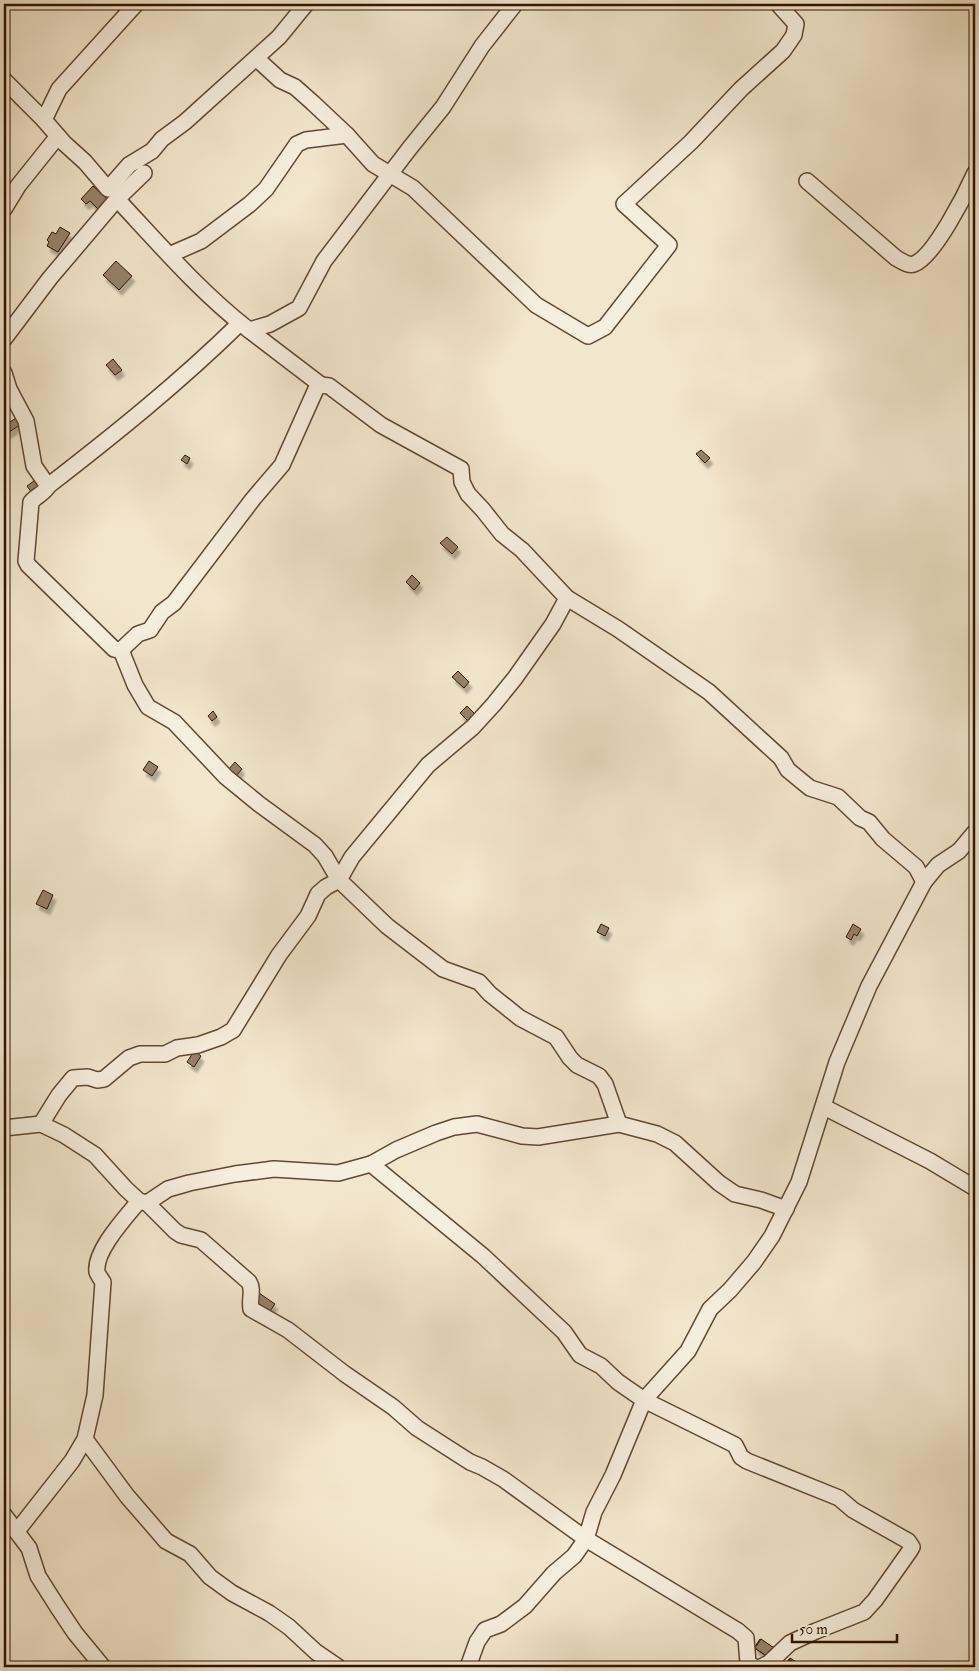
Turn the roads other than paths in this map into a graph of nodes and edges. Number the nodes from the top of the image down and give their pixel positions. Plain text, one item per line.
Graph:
1 (136, 4) edge
2 (306, 4) edge
3 (515, 4) edge
4 (778, 4) edge
5 (256, 58) junction
6 (4, 80) edge
7 (44, 120) junction
8 (347, 135) junction
9 (58, 136) junction
10 (975, 173) edge
11 (144, 174) dead end
12 (390, 175) junction
13 (807, 181) dead end
14 (117, 198) junction
15 (4, 209) edge
16 (169, 256) junction
17 (244, 326) junction
18 (4, 339) edge
19 (4, 373) edge
20 (321, 385) junction
21 (48, 486) junction
22 (567, 598) junction
23 (121, 650) junction
24 (975, 832) edge
25 (340, 880) junction
26 (924, 882) junction
27 (824, 1107) junction
28 (41, 1124) junction
29 (619, 1124) junction
30 (4, 1128) edge
31 (371, 1164) junction
32 (975, 1188) edge
33 (143, 1202) junction
34 (786, 1209) junction
35 (644, 1400) junction
36 (85, 1439) junction
37 (4, 1514) edge
38 (17, 1531) junction
39 (586, 1539) junction
40 (103, 1667) edge
41 (338, 1667) edge
42 (468, 1667) edge
43 (754, 1667) edge
44 (761, 1667) edge

1 - 7 street
2 - 5 street
3 - 12 street
4 - 12 street
5 - 8 street
5 - 9 street
6 - 7 street
7 - 9 street
8 - 12 street
8 - 16 street
9 - 15 street
10 - 13 street
11 - 14 street
12 - 17 street
14 - 16 street
14 - 18 street
16 - 17 street
17 - 20 street
17 - 21 street
19 - 21 street
20 - 22 street
20 - 23 street
21 - 23 street
22 - 25 street
22 - 26 street
23 - 25 street
24 - 26 street
25 - 28 street
25 - 29 street
26 - 27 street
27 - 32 street
27 - 34 street
28 - 30 street
28 - 33 street
29 - 31 street
29 - 34 street
31 - 33 street
31 - 35 street
33 - 36 street
33 - 39 street
34 - 35 street
35 - 39 street
35 - 44 street
36 - 38 street
36 - 41 street
37 - 38 street
38 - 40 street
39 - 42 street
39 - 43 street

